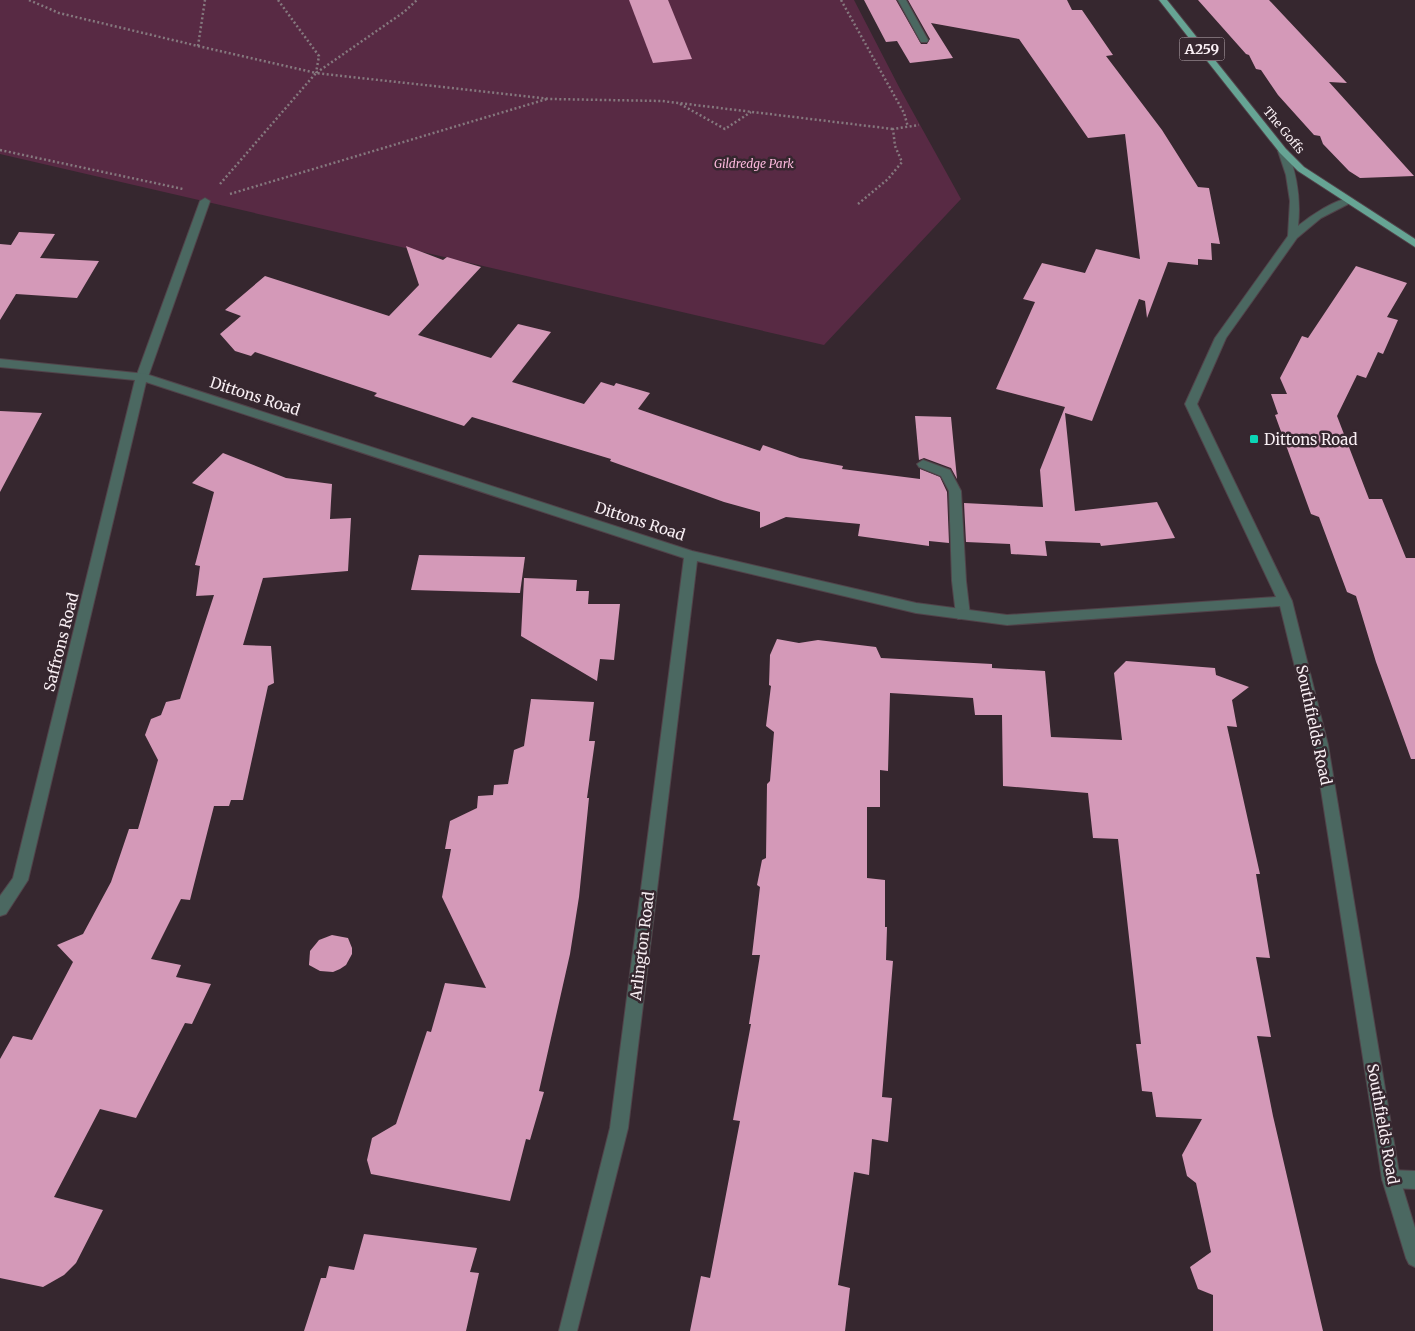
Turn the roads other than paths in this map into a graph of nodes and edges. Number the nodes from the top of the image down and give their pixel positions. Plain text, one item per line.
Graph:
1 (902, 0) edge
2 (1163, 0) edge
3 (924, 40) dead end
4 (1283, 151) junction
5 (208, 198) road end
6 (1349, 201) junction
7 (1293, 236) junction
8 (1415, 244) edge
9 (0, 363) edge
10 (142, 377) junction
11 (924, 464) dead end
12 (691, 555) junction
13 (1285, 601) junction
14 (962, 615) junction
15 (0, 909) edge
16 (1390, 1180) junction
17 (1415, 1180) edge
18 (1415, 1258) edge
19 (568, 1331) edge

1 - 3 street
2 - 4 main road, The Goffs / A259
4 - 6 main road, The Goffs / A259
4 - 7 street
5 - 10 street, Saffrons Road
6 - 7 street, Southfields Road
6 - 8 main road, The Goffs / A259
7 - 13 street, Southfields Road
9 - 10 street, Dittons Road
10 - 12 street, Dittons Road
10 - 15 street, Saffrons Road
11 - 14 street
12 - 14 street, Dittons Road
12 - 19 street, Arlington Road
13 - 14 street, Dittons Road
13 - 16 street, Southfields Road
16 - 17 street
16 - 18 street, Southfields Road

